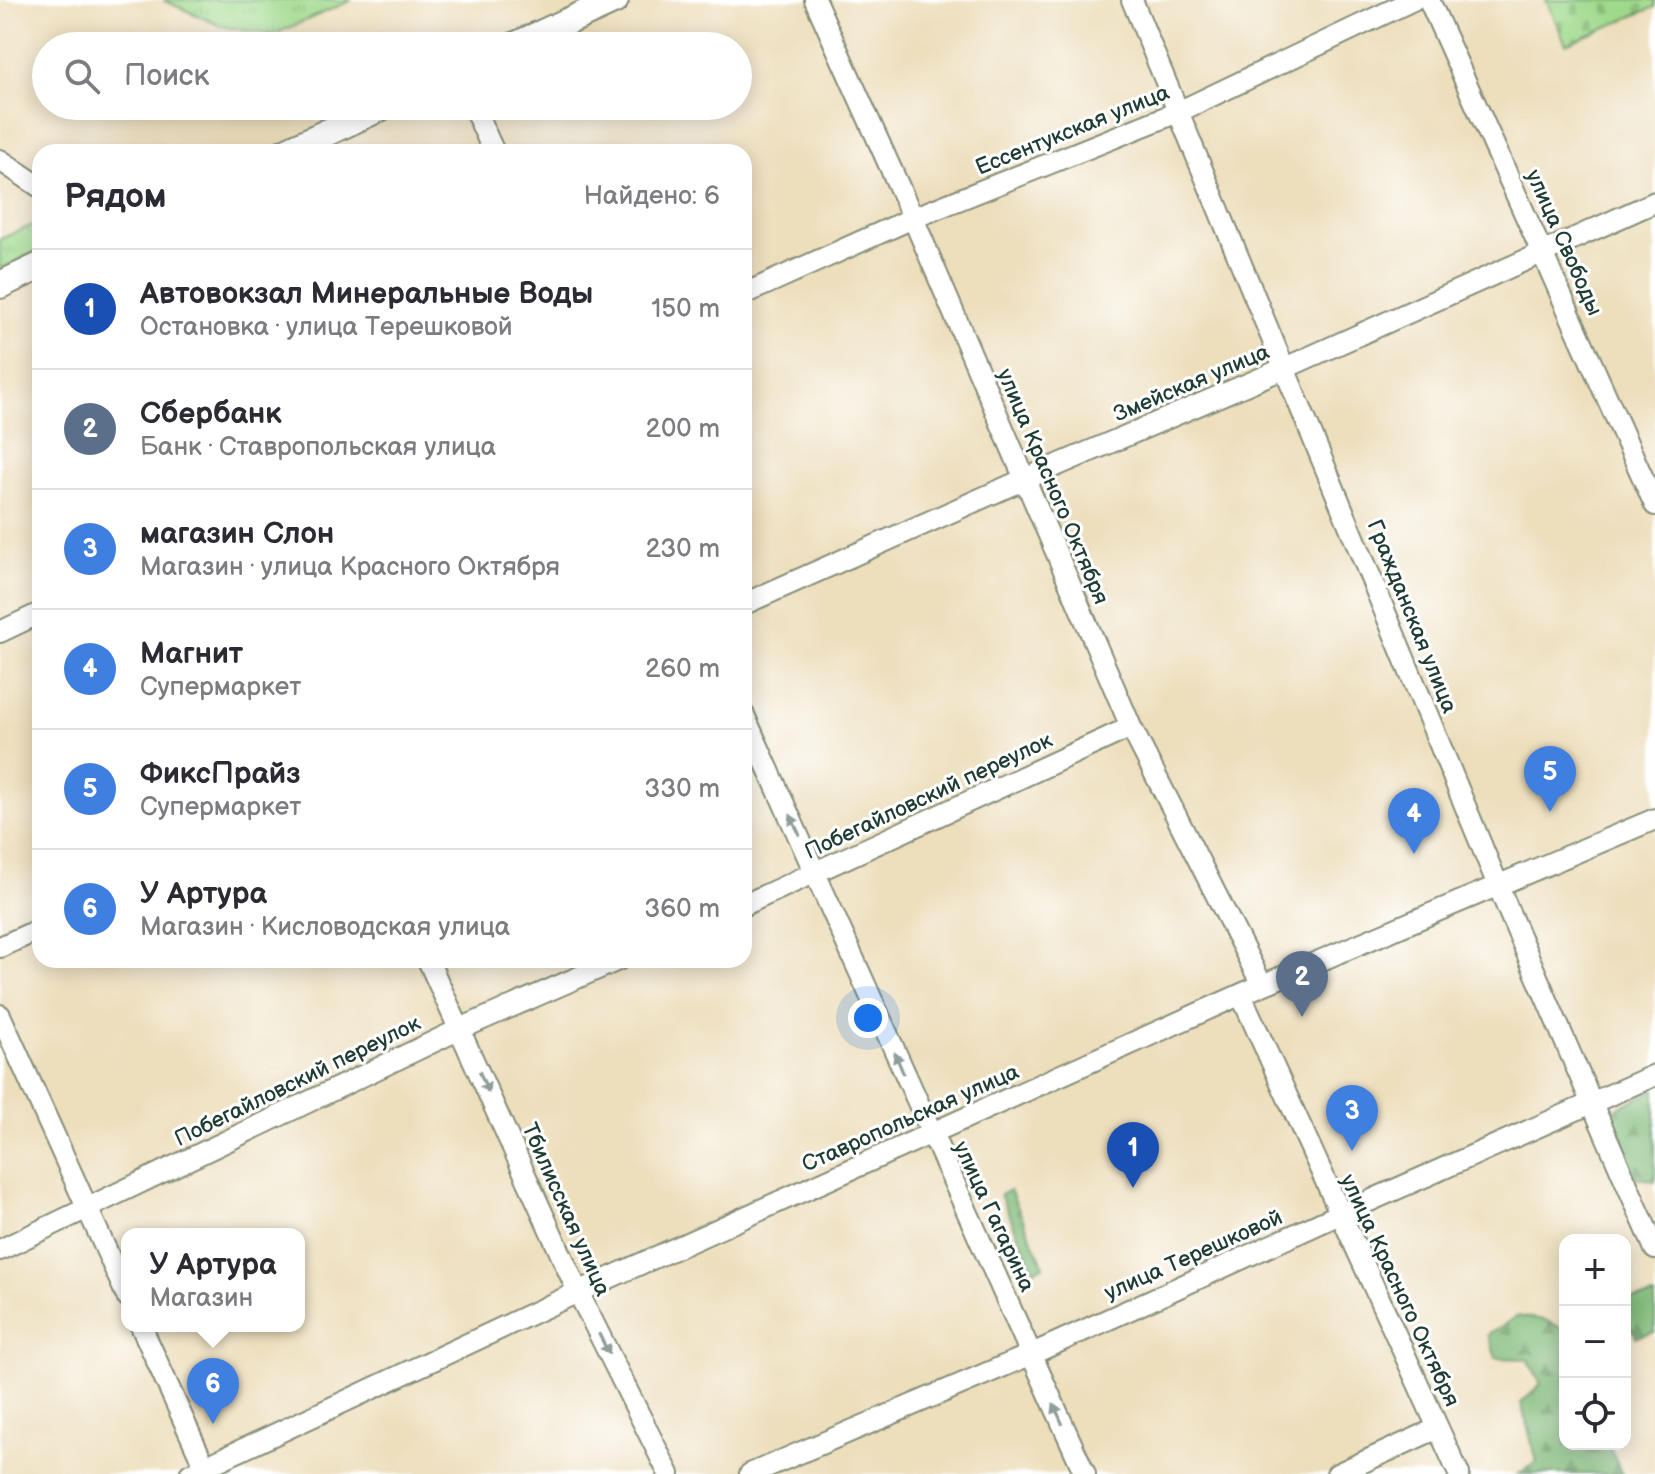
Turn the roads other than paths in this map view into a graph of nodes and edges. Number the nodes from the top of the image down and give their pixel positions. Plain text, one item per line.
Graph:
1 (615, 0) edge
2 (815, 0) edge
3 (1132, 0) edge
4 (1413, 0) edge
5 (1429, 0) edge
6 (545, 32) edge
7 (1178, 112) junction
8 (354, 120) edge
9 (479, 120) edge
10 (302, 144) edge
11 (490, 144) edge
12 (0, 160) edge
13 (32, 182) edge
14 (1655, 202) edge
15 (913, 218) junction
16 (1543, 252) junction
17 (32, 270) edge
18 (0, 285) edge
19 (752, 290) edge
20 (1285, 368) junction
21 (1025, 479) junction
22 (1655, 505) edge
23 (752, 600) edge
24 (32, 617) edge
25 (0, 632) edge
26 (1131, 727) junction
27 (752, 732) edge
28 (1655, 819) edge
29 (817, 873) junction
30 (1499, 886) junction
31 (752, 901) edge
32 (32, 933) edge
33 (0, 947) edge
34 (432, 968) edge
35 (600, 968) edge
36 (1262, 985) junction
37 (1241, 995) junction
38 (0, 1015) edge
39 (460, 1029) junction
40 (1655, 1075) edge
41 (1590, 1103) junction
42 (930, 1134) junction
43 (87, 1207) junction
44 (1340, 1214) junction
45 (1655, 1249) edge
46 (0, 1250) edge
47 (121, 1283) edge
48 (578, 1292) junction
49 (143, 1332) edge
50 (1032, 1354) junction
51 (1438, 1428) junction
52 (201, 1472) edge
53 (669, 1474) edge
54 (750, 1474) edge
55 (1085, 1474) edge
56 (1337, 1474) edge
57 (1459, 1474) edge

1 - 6 main road
2 - 15 street, улица Красного Октября
3 - 7 street, Гражданская улица
4 - 7 street, Ессентукская улица
5 - 16 street, улица Свободы
7 - 15 street, Ессентукская улица
7 - 20 street, Гражданская улица
8 - 10 main road
9 - 11 street
12 - 13 street
14 - 16 street, Змейская улица
15 - 19 street, Ессентукская улица
15 - 21 street, улица Красного Октября
16 - 20 street, Змейская улица
16 - 22 street, улица Свободы
17 - 18 main road
20 - 21 street, Змейская улица
20 - 30 street, Гражданская улица
21 - 23 street, Змейская улица
21 - 26 street, улица Красного Октября
24 - 25 street
26 - 29 street, Побегайловский переулок
26 - 36 street, улица Красного Октября
29 -> 27 street, улица Гагарина
28 - 30 street, Ставропольская улица
29 - 31 street, Побегайловский переулок
42 -> 29 street, улица Гагарина
30 - 36 street, Ставропольская улица
30 - 41 street, Гражданская улица
32 - 33 street
34 - 39 street, Тбилисская улица
35 - 39 street, Побегайловский переулок
36 - 37 street, Ставропольская улица
37 - 42 street, Ставропольская улица
37 - 44 street, улица Красного Октября
38 - 43 street
39 - 43 street, Побегайловский переулок
39 -> 48 street, Тбилисская улица
40 - 41 street, улица Терешковой
41 - 44 street, улица Терешковой
41 - 45 street, Гражданская улица
42 - 48 street, Ставропольская улица
42 - 50 street, улица Гагарина
43 - 46 street, Побегайловский переулок
43 - 47 street
44 - 50 street, улица Терешковой
44 - 51 street, улица Красного Октября
48 - 52 street, Ставропольская улица
48 -> 53 street, Тбилисская улица
49 - 52 street
50 - 54 street, улица Терешковой
55 -> 50 street, улица Гагарина
51 - 56 street
51 - 57 street, улица Красного Октября

